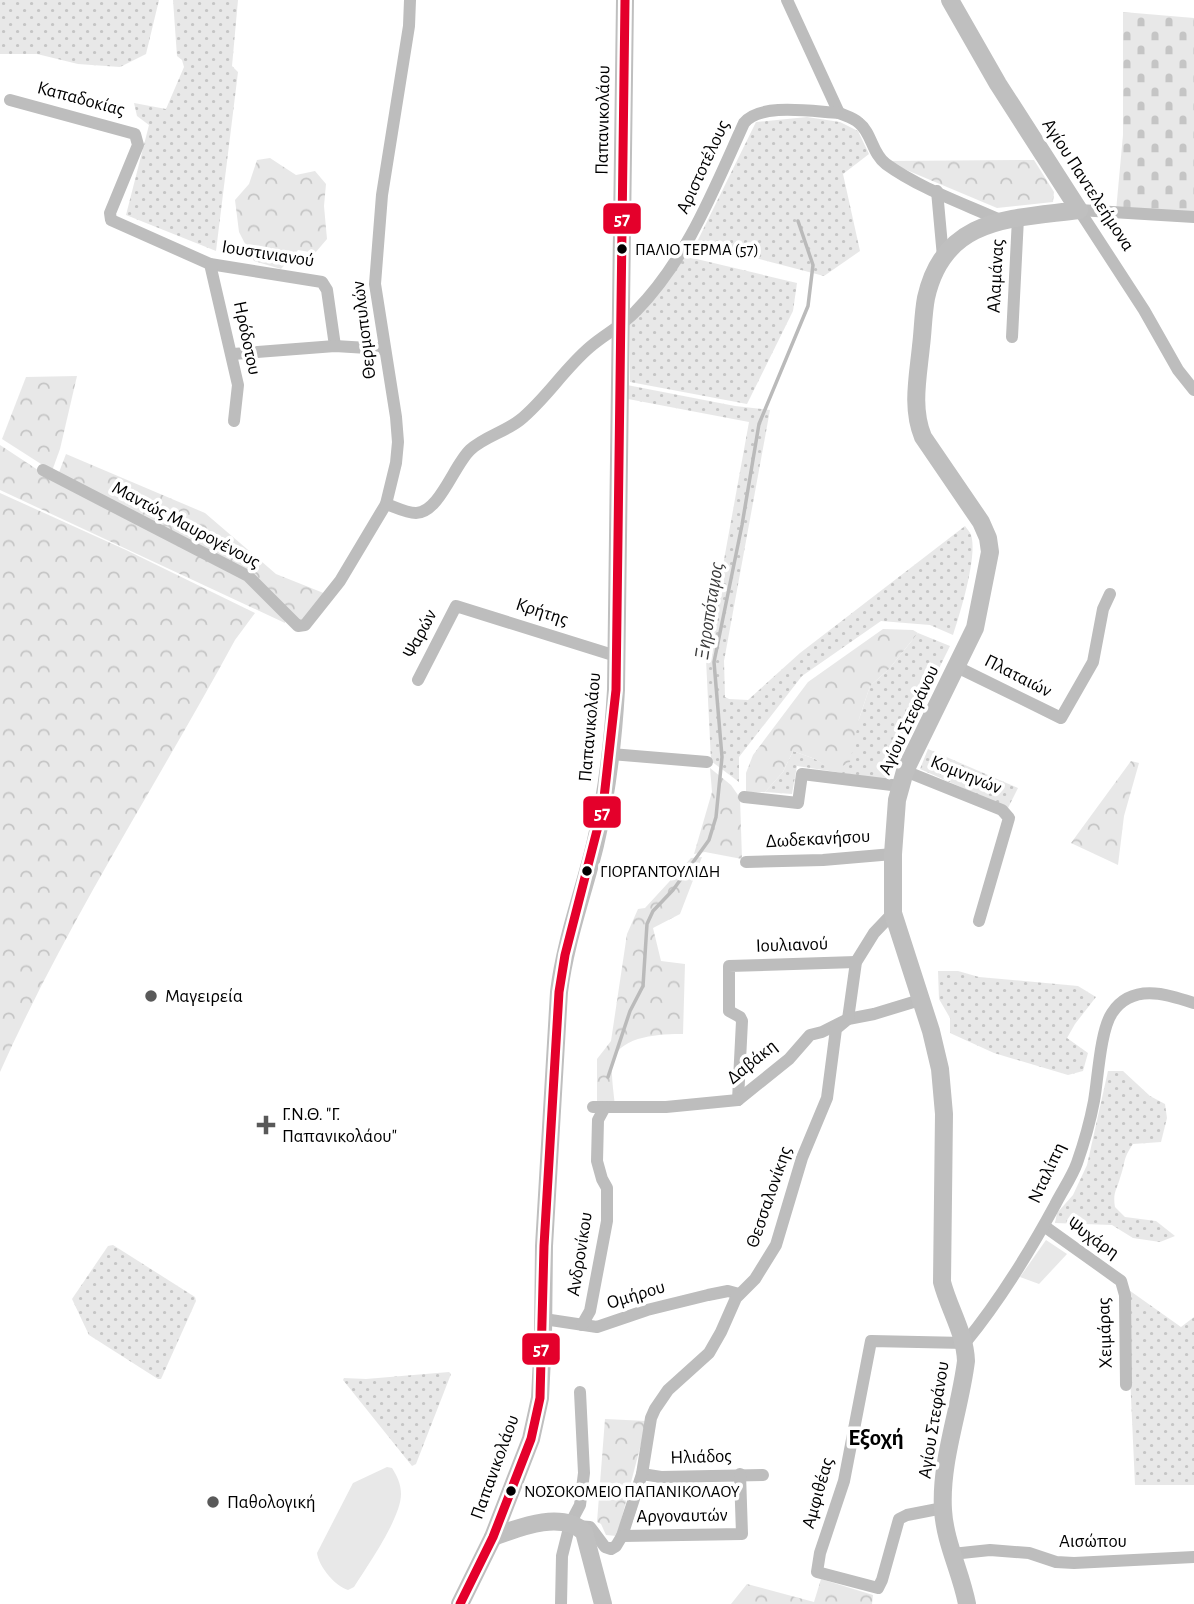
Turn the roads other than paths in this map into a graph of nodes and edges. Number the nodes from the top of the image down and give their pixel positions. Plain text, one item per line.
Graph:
1 (410, 0) edge
2 (625, 0) edge
3 (787, 0) edge
4 (950, 0) edge
5 (10, 100) dead end
6 (839, 113) junction
7 (937, 191) junction
8 (1080, 210) junction
9 (1194, 217) edge
10 (110, 219) joint
11 (1009, 219) junction
12 (943, 257) junction
13 (210, 264) junction
14 (621, 325) junction
15 (1013, 337) dead end
16 (335, 346) junction
17 (384, 349) junction
18 (233, 354) junction
19 (1194, 390) edge
20 (234, 421) dead end
21 (43, 470) dead end
22 (386, 503) junction
23 (1110, 594) dead end
24 (457, 607) joint
25 (300, 627) joint
26 (616, 656) junction
27 (957, 667) junction
28 (418, 680) dead end
29 (611, 754) junction
30 (707, 762) dead end
31 (902, 779) junction
32 (744, 797) dead end
33 (892, 853) junction
34 (746, 862) dead end
35 (893, 913) junction
36 (979, 921) dead end
37 (856, 962) junction
38 (920, 1000) junction
39 (1194, 1003) edge
40 (848, 1019) junction
41 (738, 1100) junction
42 (599, 1107) joint
43 (1044, 1226) junction
44 (1121, 1281) joint
45 (739, 1294) junction
46 (544, 1319) junction
47 (582, 1325) junction
48 (965, 1343) junction
49 (1126, 1385) dead end
50 (580, 1392) dead end
51 (642, 1474) junction
52 (740, 1474) junction
53 (763, 1475) dead end
54 (943, 1508) junction
55 (574, 1525) junction
56 (622, 1535) junction
57 (493, 1536) junction
58 (952, 1554) junction
59 (1194, 1558) edge
60 (460, 1604) edge
61 (561, 1604) edge
62 (603, 1604) edge
63 (967, 1604) edge

1 - 17 street, Θερμοπυλών
2 - 14 street, Παπανικολάου
3 - 6 street
4 - 8 street, Αγίου Παντελεήμονα
5 - 10 street, Καπαδοκίας
6 - 7 street
6 - 14 street, Αριστοτέλους
7 - 11 street
7 - 12 street
8 - 9 street, Αγίου Στεφάνου
8 - 11 street, Αγίου Στεφάνου
8 - 19 street, Αγίου Παντελεήμονα
10 - 13 street, Ιουστινιανού
11 - 12 street, Αγίου Στεφάνου
11 - 15 street, Αλαμάνας
12 - 27 street, Αγίου Στεφάνου
13 - 16 street, Ιουστινιανού
13 - 18 street, Ηρόδοτου
14 - 22 street, Αριστοτέλους
14 - 26 street, Παπανικολάου
16 - 17 street
16 - 18 street
17 - 22 street, Θερμοπυλών
18 - 20 street, Ηρόδοτου
21 - 25 street, Μαντώς Μαυρογένους
22 - 25 street, Θερμοπυλών
23 - 27 street, Πλαταιών
24 - 26 street, Κρήτης
24 - 28 street, Ψαρών
26 - 29 street, Παπανικολάου
27 - 31 street, Αγίου Στεφάνου
29 - 30 street
29 - 46 street, Παπανικολάου
31 - 32 street, Κομνηνών
31 - 33 street, Αγίου Στεφάνου
31 - 36 street, Κομνηνών
33 - 34 street, Δωδεκανήσου
33 - 35 street, Αγίου Στεφάνου
35 - 37 street, Θεσσαλονίκης
35 - 38 street, Αγίου Στεφάνου
37 - 40 street, Θεσσαλονίκης
37 - 41 street, Ιουλιανού
38 - 40 street, Δαβάκη
38 - 48 street, Αγίου Στεφάνου
39 - 43 street, Νταλίπη
40 - 41 street, Δαβάκη
40 - 45 street, Θεσσαλονίκης
41 - 42 street, Δαβάκη
42 - 47 street, Ανδρονίκου
43 - 44 street, Ψυχάρη
43 - 48 street, Νταλίπη
44 - 49 street, Χειμάρας
45 - 47 street, Ομήρου
45 - 51 street, Θεσσαλονίκης
46 - 47 street, Ομήρου
46 - 57 street, Παπανικολάου
48 - 54 street, Αγίου Στεφάνου
48 - 54 street, Αμφιθέας
50 - 55 street
51 - 52 street, Ηλιάδος
51 - 56 street, Θεσσαλονίκης
52 - 53 street, Ηλιάδος
52 - 56 street, Αργοναυτών
54 - 58 street, Αγίου Στεφάνου
55 - 56 street
55 - 57 street
55 - 61 street
55 - 62 street
57 - 60 street, Παπανικολάου
58 - 59 street, Αισώπου
58 - 63 street, Αγίου Στεφάνου

